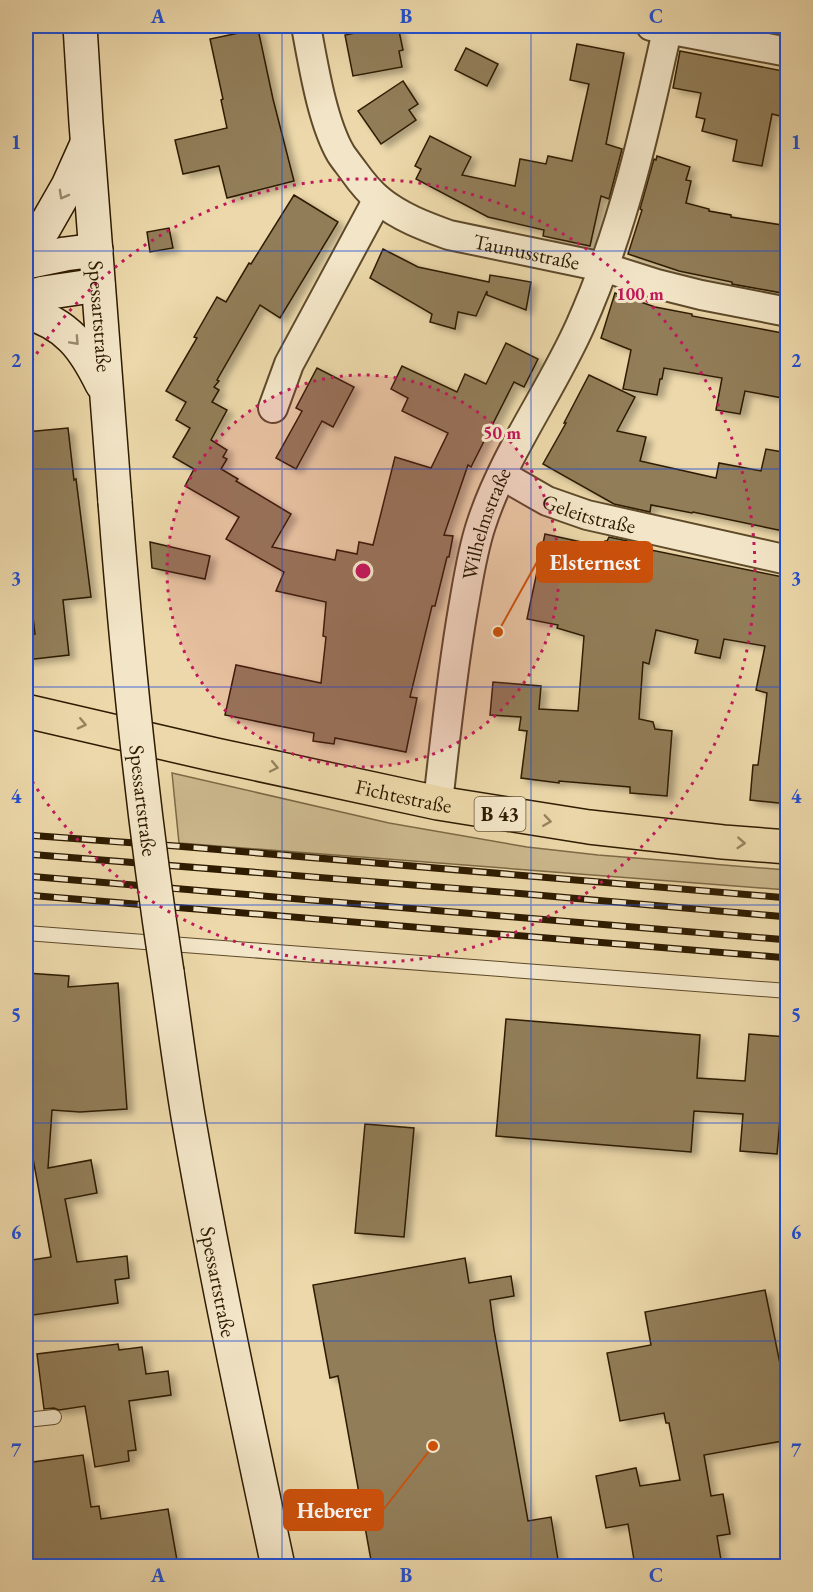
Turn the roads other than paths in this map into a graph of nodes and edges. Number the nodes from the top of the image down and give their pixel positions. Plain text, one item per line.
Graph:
1 (80, 26) edge
2 (306, 26) edge
3 (663, 27) edge
4 (788, 52) edge
5 (88, 142) junction
6 (378, 199) junction
7 (26, 247) edge
8 (96, 250) junction
9 (26, 262) edge
10 (603, 267) junction
11 (98, 285) junction
12 (26, 298) edge
13 (26, 312) edge
14 (788, 312) edge
15 (107, 396) junction
16 (273, 408) dead end
17 (501, 475) junction
18 (788, 560) edge
19 (26, 711) edge
20 (438, 803) junction
21 (788, 847) edge
22 (26, 933) edge
23 (788, 991) edge
24 (54, 1417) dead end
25 (26, 1420) edge
26 (278, 1566) edge

1 - 5 main road, Spessartstraße
2 - 6 street, Taunusstraße
3 - 4 street
3 - 10 street, Wilhelmstraße
5 -> 7 main road
5 - 8 main road, Spessartstraße
6 - 10 street, Taunusstraße
6 - 16 street
8 - 9 main road
8 - 11 main road, Spessartstraße
10 - 14 street, Taunusstraße
10 - 17 street, Wilhelmstraße
11 - 12 main road
11 - 15 main road, Spessartstraße
13 -> 15 main road
15 - 26 main road, Spessartstraße, bridge
17 - 18 street, Geleitstraße
17 - 20 street, Wilhelmstraße
19 -> 20 main road, Fichtestraße / B 43
20 -> 21 main road, Fichtestraße / B 43
22 - 23 lane
24 - 25 lane

